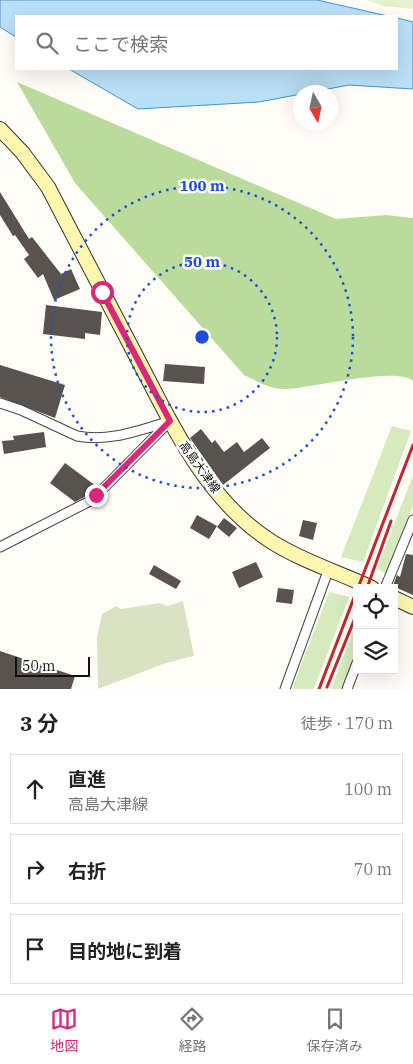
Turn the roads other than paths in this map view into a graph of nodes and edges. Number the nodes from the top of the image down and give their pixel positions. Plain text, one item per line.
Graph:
1 (0, 129) edge
2 (0, 403) edge
3 (170, 421) junction
4 (413, 520) edge
5 (0, 547) edge
6 (328, 571) junction
7 (362, 584) edge
8 (387, 584) edge
9 (398, 600) edge
10 (413, 607) edge
11 (353, 673) edge
12 (284, 689) edge
13 (347, 689) edge

1 - 3 main road, 高島大津線
2 - 3 street
3 - 5 street
3 - 6 main road, 高島大津線
4 - 8 street
6 - 7 main road, 高島大津線
6 - 12 street
9 - 10 main road
11 - 13 street

